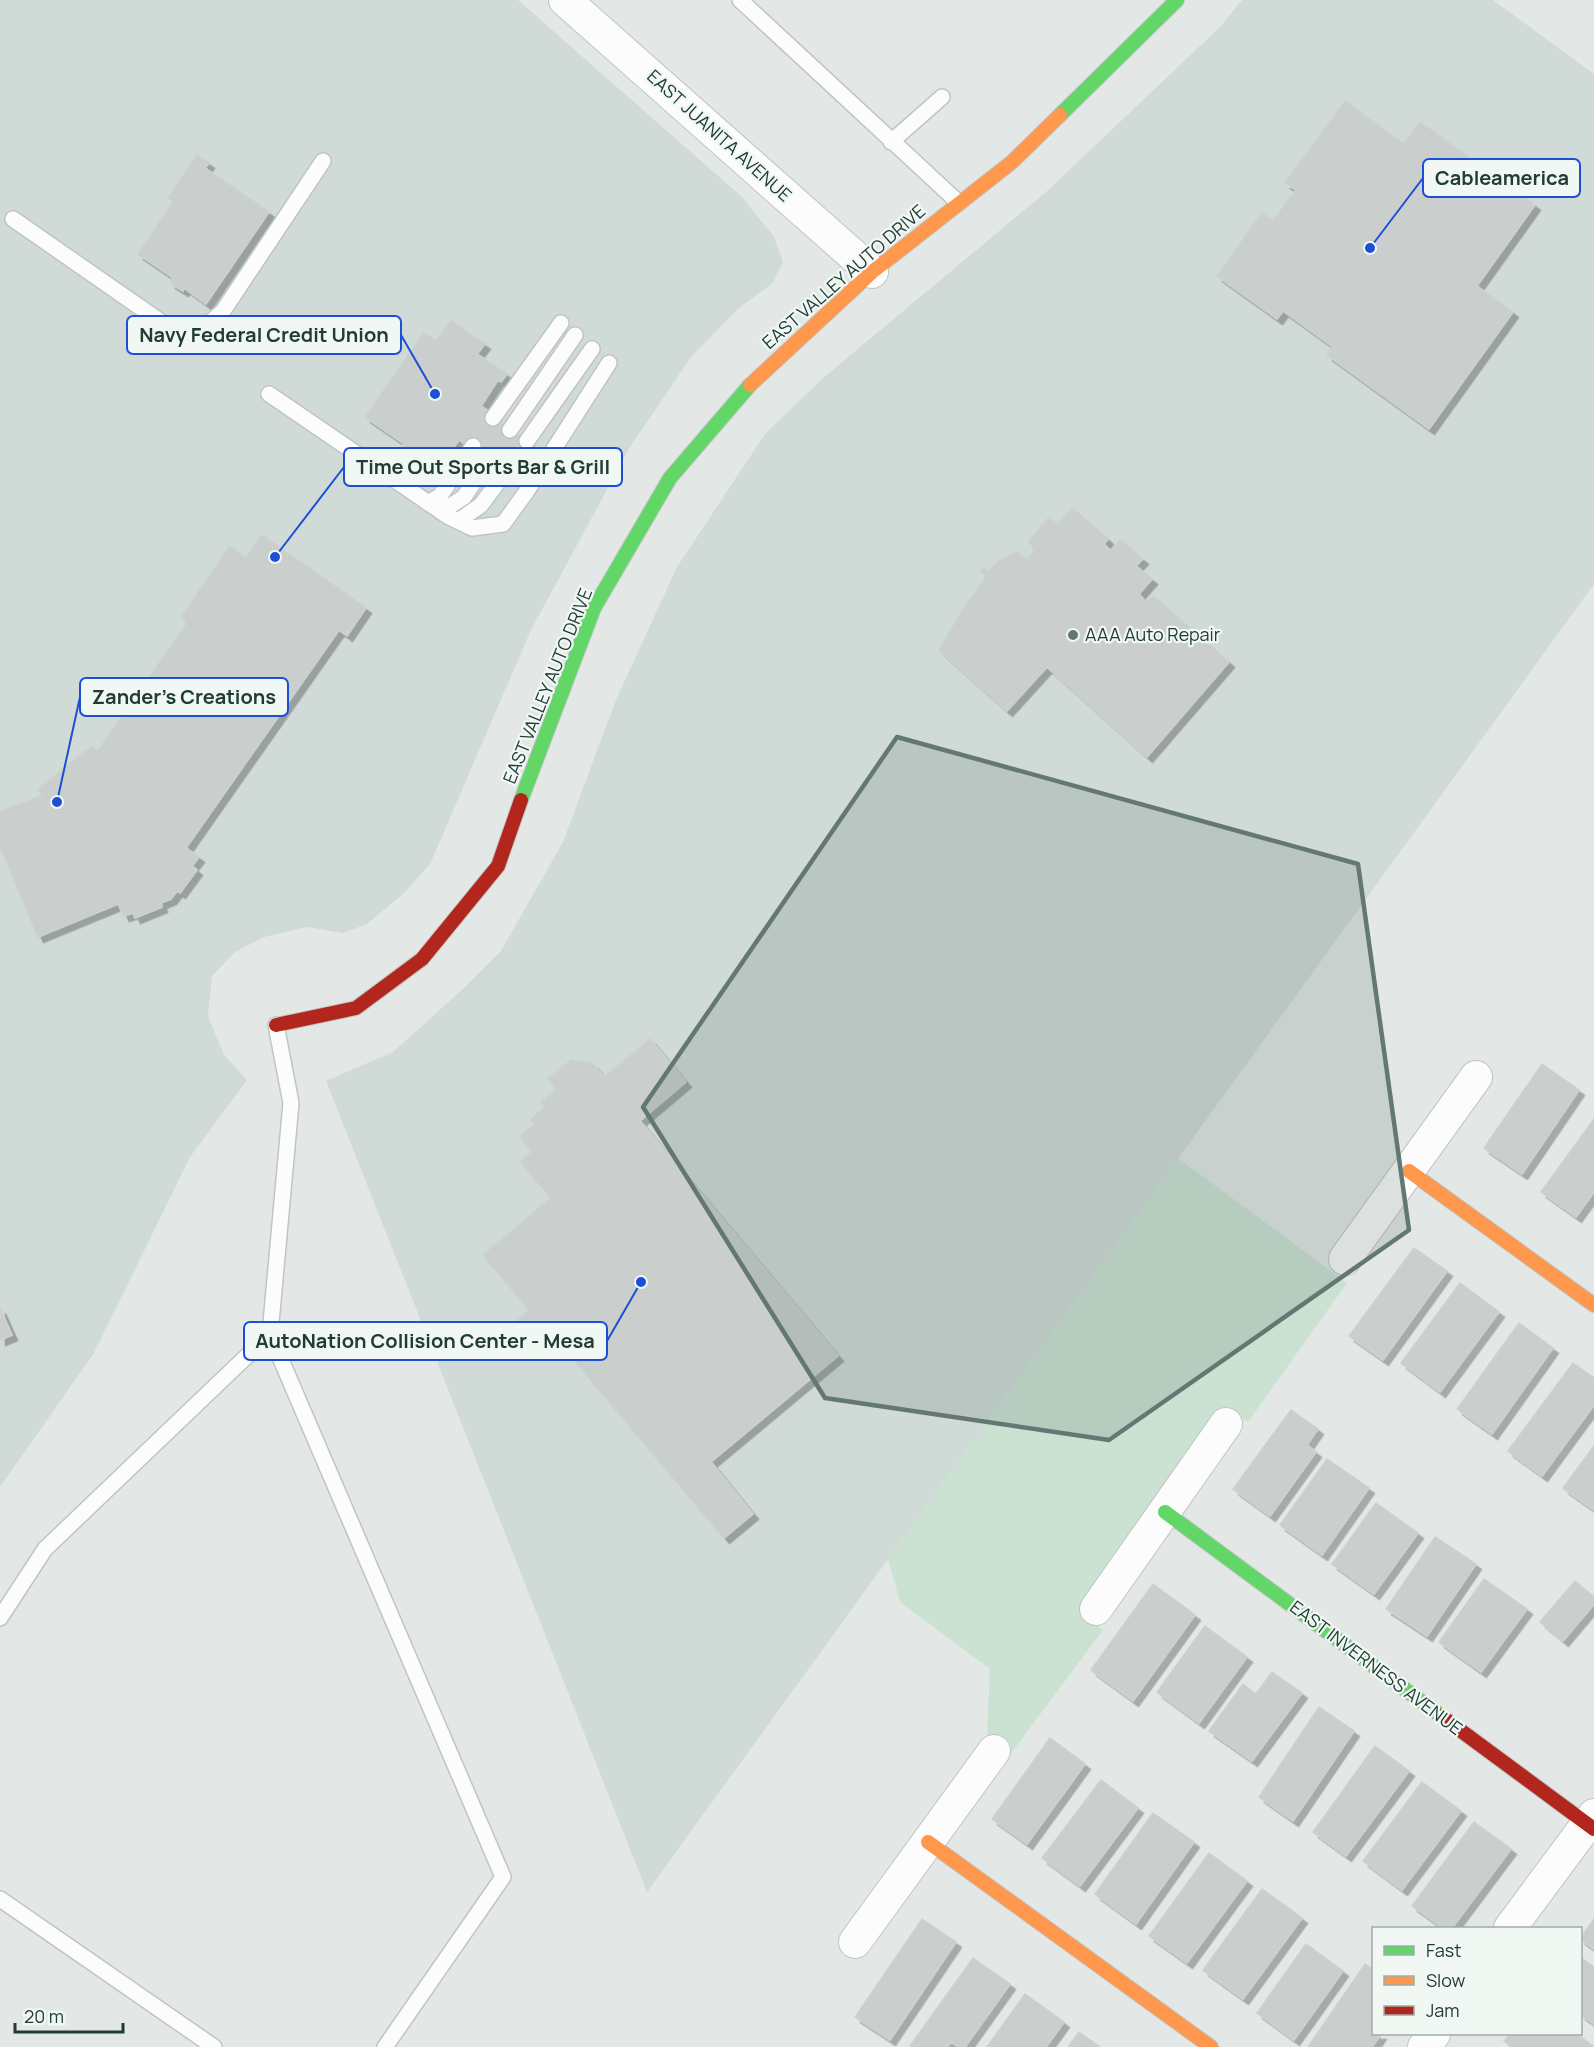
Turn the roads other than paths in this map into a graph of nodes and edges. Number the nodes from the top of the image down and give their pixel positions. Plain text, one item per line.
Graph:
1 (565, 0) edge
2 (740, 0) edge
3 (1177, 0) edge
4 (942, 97) dead end
5 (891, 142) junction
6 (323, 161) dead end
7 (958, 203) junction
8 (13, 219) dead end
9 (872, 272) junction
10 (561, 323) dead end
11 (574, 334) dead end
12 (592, 349) dead end
13 (609, 363) dead end
14 (269, 394) dead end
15 (493, 418) dead end
16 (510, 430) dead end
17 (527, 441) dead end
18 (473, 446) dead end
19 (490, 458) dead end
20 (507, 470) dead end
21 (434, 508) junction
22 (458, 521) junction
23 (276, 1025) joint
24 (1476, 1077) dead end
25 (1409, 1171) junction
26 (1345, 1259) dead end
27 (1594, 1305) edge
28 (270, 1334) junction
29 (1226, 1424) dead end
30 (1165, 1512) junction
31 (1096, 1609) dead end
32 (0, 1618) edge
33 (994, 1751) dead end
34 (1592, 1822) edge
35 (928, 1842) junction
36 (0, 1899) edge
37 (1512, 1927) edge
38 (855, 1942) dead end
39 (1433, 2035) edge
40 (214, 2047) edge
41 (385, 2047) edge
42 (1211, 2047) edge
43 (1424, 2047) edge

1 - 9 street, EAST JUANITA AVENUE
2 - 5 lane
3 - 7 street, EAST VALLEY AUTO DRIVE
4 - 5 lane
5 - 7 lane
6 - 8 lane
7 - 9 street, EAST VALLEY AUTO DRIVE
9 - 23 street, EAST VALLEY AUTO DRIVE
10 - 15 lane
11 - 16 lane
12 - 17 lane
13 - 22 lane
14 - 21 lane
18 - 21 lane
19 - 21 lane
20 - 22 lane
21 - 22 lane
23 - 28 lane
24 - 25 street
25 - 26 street
25 - 27 street
28 - 32 lane
28 - 41 lane
29 - 30 street
30 - 31 street
30 - 34 street, EAST INVERNESS AVENUE
33 - 35 street
34 - 37 street, EAST INVERNESS AVENUE
35 - 38 street
35 - 42 street
36 - 40 lane
39 - 43 street

